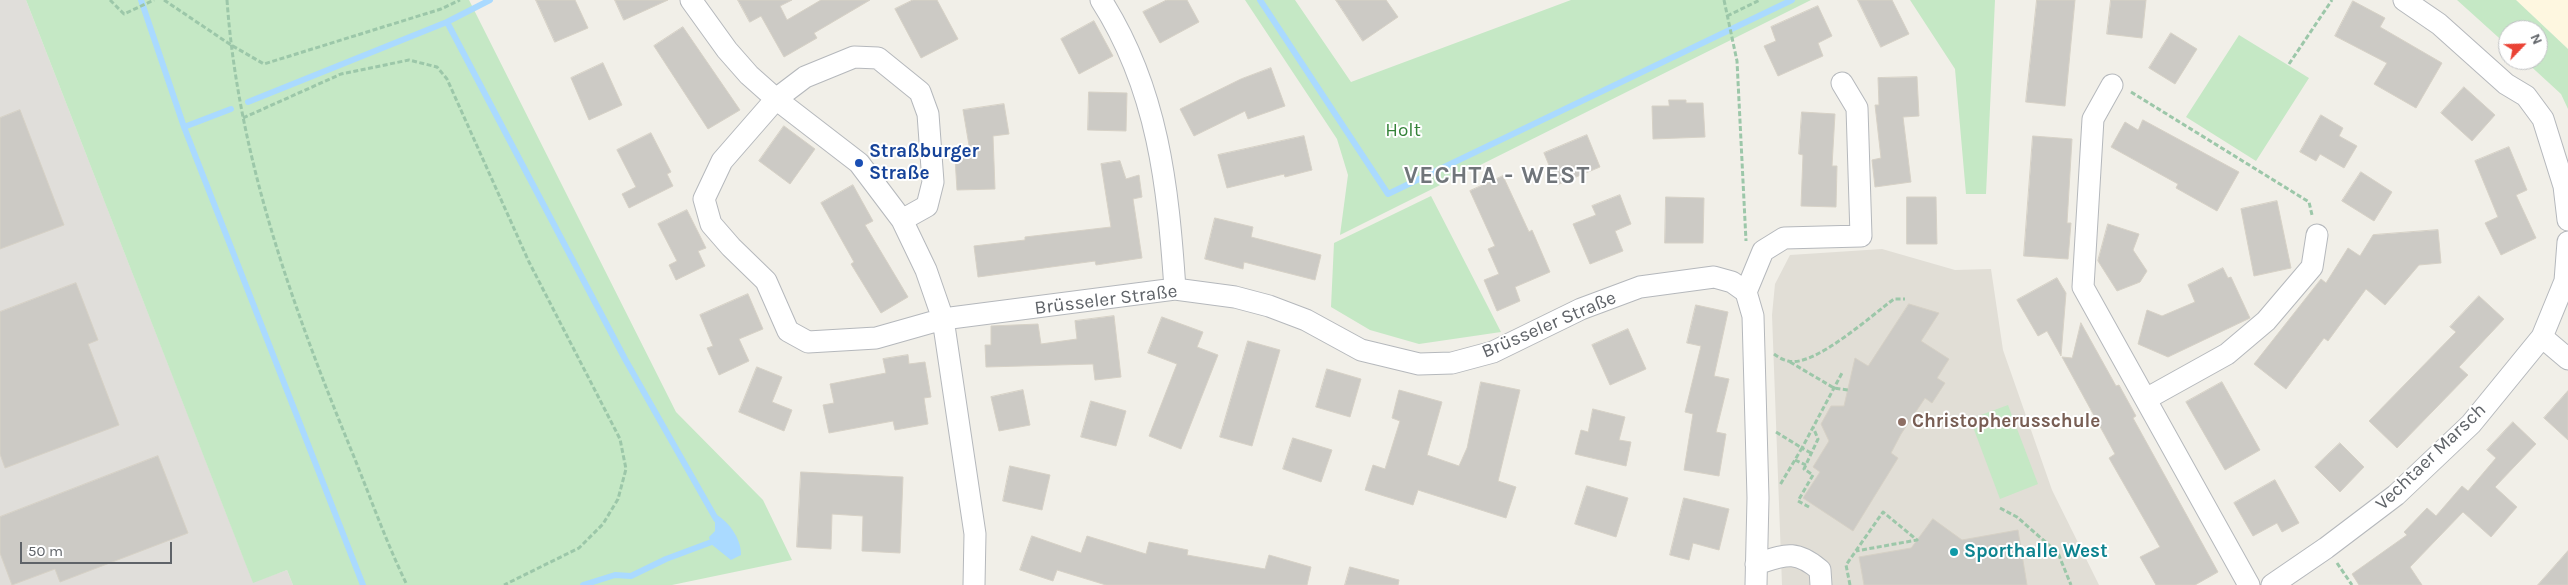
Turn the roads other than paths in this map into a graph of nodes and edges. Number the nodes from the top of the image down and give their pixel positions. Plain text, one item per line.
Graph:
1 (691, 0) edge
2 (1101, 0) edge
3 (2404, 0) edge
4 (1842, 83) dead end
5 (2112, 85) road end
6 (776, 99) junction
7 (902, 220) junction
8 (2568, 220) edge
9 (2317, 236) road end
10 (2568, 242) edge
11 (1175, 289) junction
12 (1746, 292) junction
13 (943, 320) junction
14 (2542, 337) junction
15 (2568, 359) edge
16 (2146, 399) junction
17 (1756, 575) edge
18 (974, 585) edge
19 (1821, 585) edge
20 (2249, 585) edge
21 (2272, 585) edge

1 - 6 street
2 - 11 street
3 - 8 street
4 - 12 street
5 - 16 street
6 - 7 street
6 - 7 street
6 - 13 street
7 - 13 street
9 - 16 street
10 - 14 street, Vechtaer Marsch
11 - 12 street, Brüsseler Straße
11 - 13 street, Brüsseler Straße
12 - 17 street
13 - 18 street
14 - 15 street
14 - 21 street, Vechtaer Marsch
16 - 20 street
17 - 19 street

